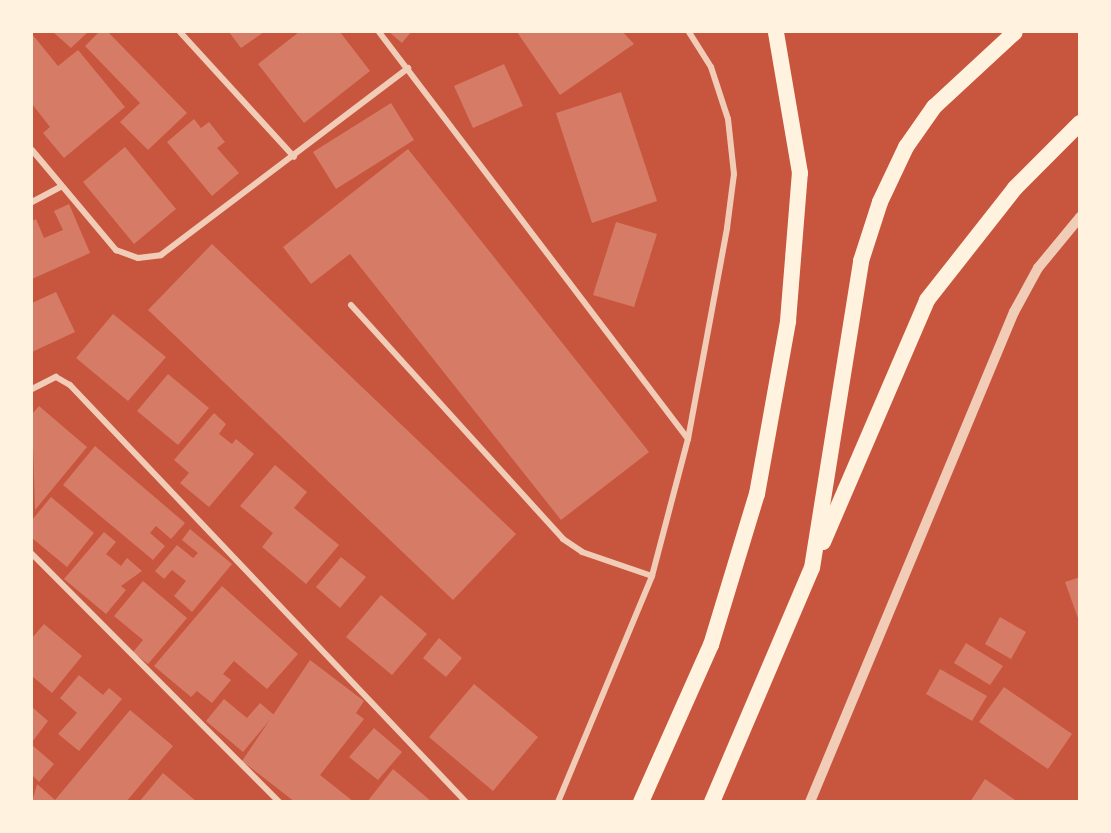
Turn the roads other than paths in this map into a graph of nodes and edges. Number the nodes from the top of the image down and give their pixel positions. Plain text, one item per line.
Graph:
1 (180, 32) edge
2 (379, 32) edge
3 (689, 32) edge
4 (776, 32) edge
5 (1015, 32) edge
6 (408, 68) junction
7 (1080, 123) edge
8 (32, 150) edge
9 (294, 157) junction
10 (60, 187) junction
11 (32, 202) edge
12 (1080, 217) edge
13 (351, 304) dead end
14 (32, 389) edge
15 (688, 439) junction
16 (32, 554) edge
17 (812, 568) junction
18 (652, 576) junction
19 (279, 801) edge
20 (466, 801) edge
21 (558, 801) edge
22 (641, 801) edge
23 (712, 801) edge
24 (810, 801) edge

1 - 9 street
2 - 6 street
3 - 15 street
4 - 22 highway
5 - 17 highway
6 - 9 street
6 - 15 street
7 - 17 highway
8 - 10 street
9 - 10 street
10 - 11 street
12 - 24 street
13 - 18 street
14 - 20 street
15 - 18 street
16 - 19 street
17 - 23 highway
18 - 21 street

